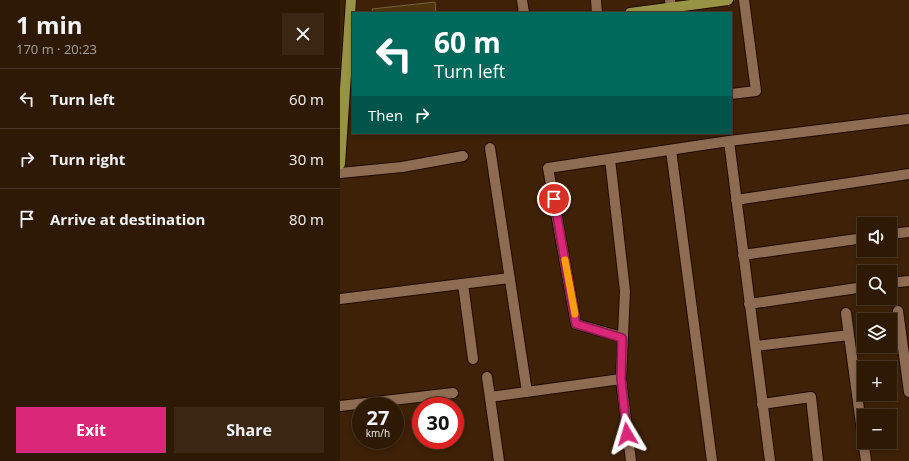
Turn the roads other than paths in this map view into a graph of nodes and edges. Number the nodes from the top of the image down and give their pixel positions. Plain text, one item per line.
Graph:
1 (351, 0) edge
2 (522, 0) edge
3 (596, 0) edge
4 (728, 0) edge
5 (744, 0) edge
6 (671, 7) edge
7 (524, 12) edge
8 (597, 12) edge
9 (637, 12) edge
10 (350, 50) edge
11 (344, 62) edge
12 (732, 94) edge
13 (909, 119) edge
14 (729, 142) junction
15 (490, 148) dead end
16 (671, 150) junction
17 (463, 156) dead end
18 (610, 159) junction
19 (340, 164) edge
20 (340, 173) edge
21 (909, 174) edge
22 (736, 200) junction
23 (909, 232) edge
24 (897, 233) edge
25 (857, 239) edge
26 (743, 255) junction
27 (510, 278) junction
28 (909, 281) edge
29 (897, 282) edge
30 (463, 284) junction
31 (857, 288) edge
32 (340, 298) edge
33 (749, 304) junction
34 (898, 311) dead end
35 (846, 313) dead end
36 (849, 335) junction
37 (622, 338) junction
38 (755, 346) junction
39 (473, 359) dead end
40 (487, 376) dead end
41 (621, 379) junction
42 (527, 392) junction
43 (909, 392) edge
44 (453, 393) dead end
45 (490, 397) junction
46 (762, 404) junction
47 (340, 406) edge
48 (499, 461) edge
49 (631, 461) edge
50 (712, 461) edge
51 (770, 461) edge
52 (818, 461) edge
53 (866, 461) edge

1 - 10 main road
2 - 7 street
3 - 8 street
4 - 6 main road
5 - 12 street
6 - 9 main road
10 - 11 main road
11 - 19 main road
13 - 14 street
14 - 16 street
14 - 22 street
15 - 27 street
16 - 18 street
16 - 50 street
17 - 20 street
18 - 37 street
18 - 37 street
21 - 22 street
22 - 26 street
23 - 24 street
25 - 26 street
26 - 33 street
27 - 30 street
27 - 42 street
28 - 29 street
30 - 32 street
30 - 39 street
31 - 33 street
33 - 38 street
34 - 43 street
35 - 36 street
36 - 38 street
36 - 53 street
37 - 41 street
38 - 46 street
40 - 45 street
41 - 42 street
41 - 49 street
42 - 45 street
44 - 47 street
45 - 48 street
46 - 51 street
46 - 52 street

